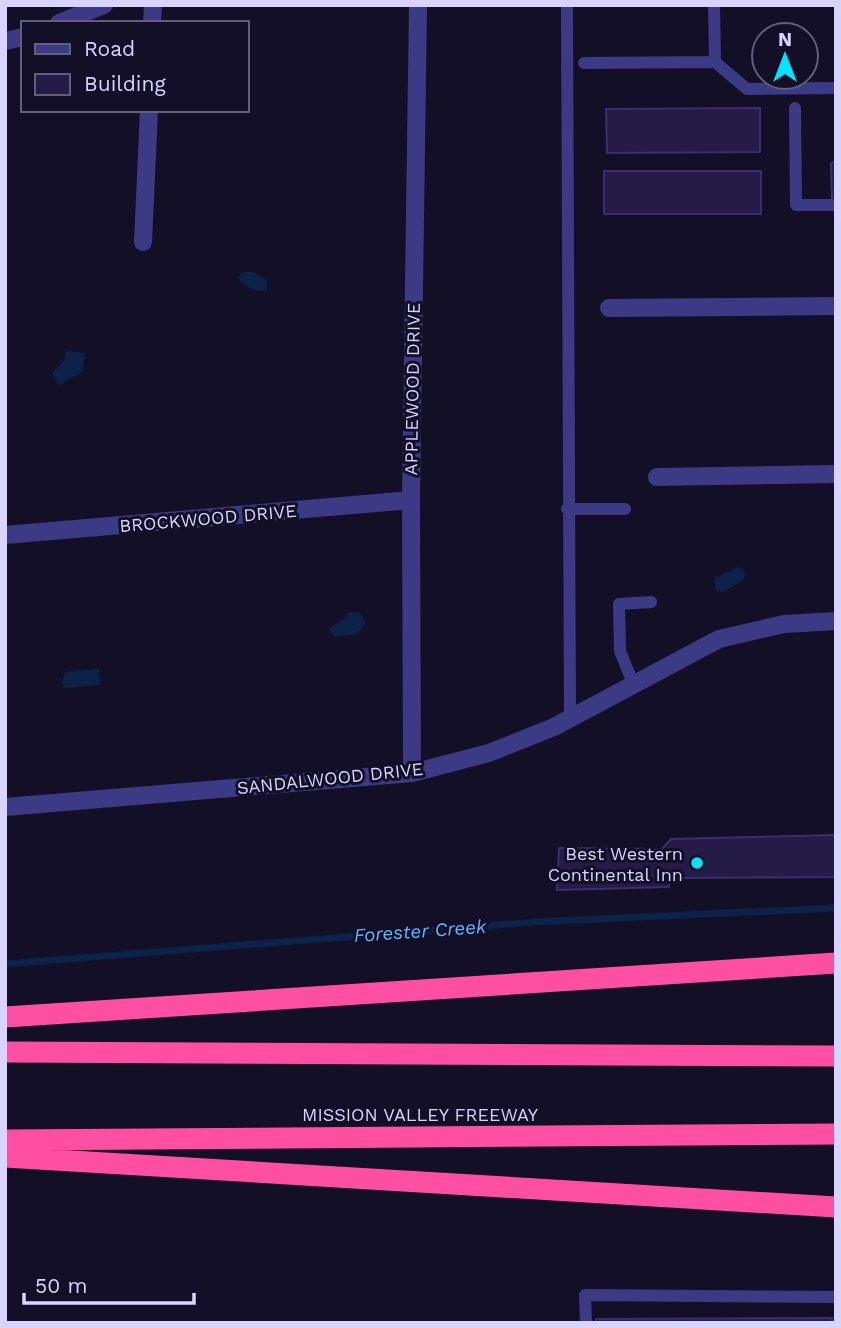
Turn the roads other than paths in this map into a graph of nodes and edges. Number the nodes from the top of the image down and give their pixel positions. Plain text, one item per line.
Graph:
1 (104, 5) edge
2 (418, 5) edge
3 (567, 5) edge
4 (714, 5) edge
5 (64, 21) edge
6 (584, 62) dead end
7 (715, 62) junction
8 (836, 88) edge
9 (795, 108) dead end
10 (149, 112) edge
11 (836, 205) edge
12 (143, 242) dead end
13 (836, 306) edge
14 (609, 308) dead end
15 (836, 474) edge
16 (657, 477) dead end
17 (411, 500) junction
18 (567, 509) junction
19 (625, 509) dead end
20 (5, 535) edge
21 (651, 602) dead end
22 (836, 621) edge
23 (633, 683) junction
24 (570, 718) junction
25 (412, 773) junction
26 (5, 807) edge
27 (836, 963) edge
28 (5, 1017) edge
29 (5, 1052) edge
30 (836, 1056) edge
31 (836, 1134) edge
32 (5, 1140) edge
33 (5, 1157) edge
34 (836, 1208) edge
35 (836, 1297) edge
36 (586, 1323) edge

1 - 5 street
2 - 17 street, APPLEWOOD DRIVE
3 - 18 lane
4 - 7 lane
6 - 7 lane
7 - 8 lane
9 - 11 lane
10 - 12 street
13 - 14 street
15 - 16 street
17 - 20 street, BROCKWOOD DRIVE
17 - 25 street, APPLEWOOD DRIVE
18 - 19 lane
18 - 24 lane
21 - 23 lane
22 - 23 street, SANDALWOOD DRIVE
23 - 24 street, SANDALWOOD DRIVE
24 - 25 street, SANDALWOOD DRIVE
25 - 26 street, SANDALWOOD DRIVE
27 - 28 highway
29 - 30 highway
31 - 32 highway, MISSION VALLEY FREEWAY
33 - 34 highway
35 - 36 lane

